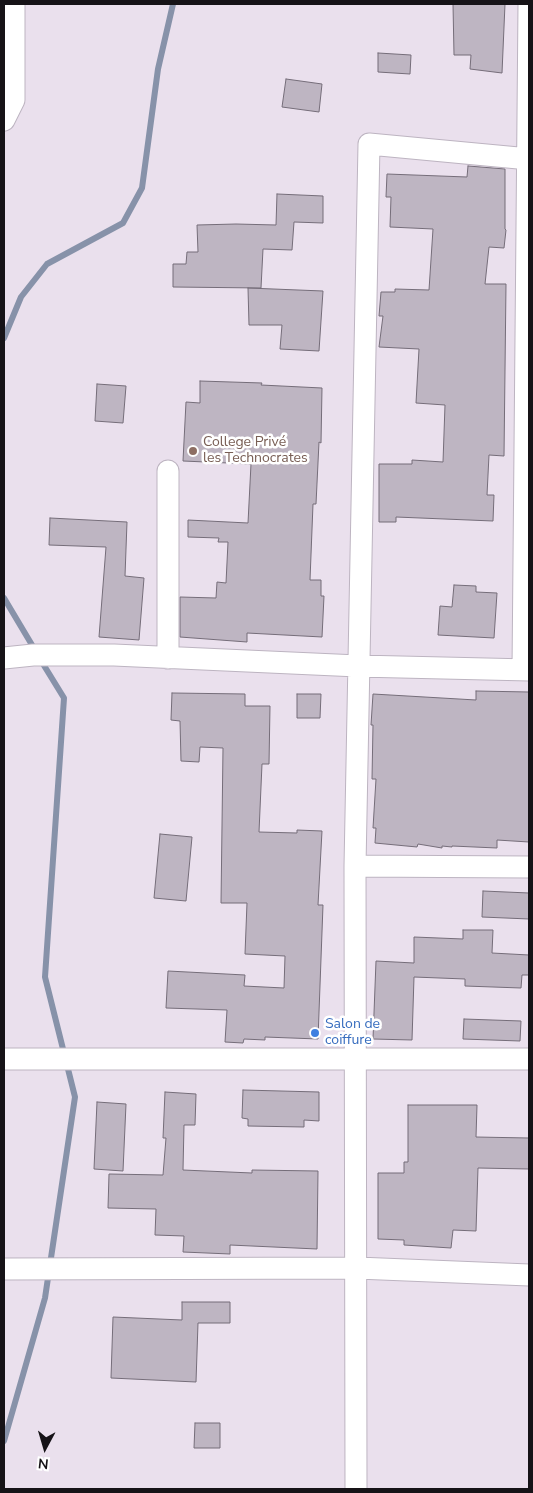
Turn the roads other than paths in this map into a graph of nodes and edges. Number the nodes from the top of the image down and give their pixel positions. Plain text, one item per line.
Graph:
1 (14, 4) edge
2 (529, 4) edge
3 (4, 120) edge
4 (528, 159) edge
5 (168, 471) dead end
6 (4, 658) edge
7 (168, 658) junction
8 (358, 666) junction
9 (526, 670) edge
10 (355, 866) junction
11 (529, 866) edge
12 (356, 1059) junction
13 (529, 1059) edge
14 (4, 1060) edge
15 (357, 1268) junction
16 (4, 1269) edge
17 (529, 1275) edge
18 (356, 1489) edge

1 - 3 street
2 - 4 street
4 - 8 street
4 - 9 street
5 - 7 street
6 - 7 street
7 - 8 street
8 - 9 street
8 - 10 street
10 - 11 street
10 - 12 street
12 - 13 street
12 - 14 street
12 - 15 street
15 - 16 street
15 - 17 street
15 - 18 street

